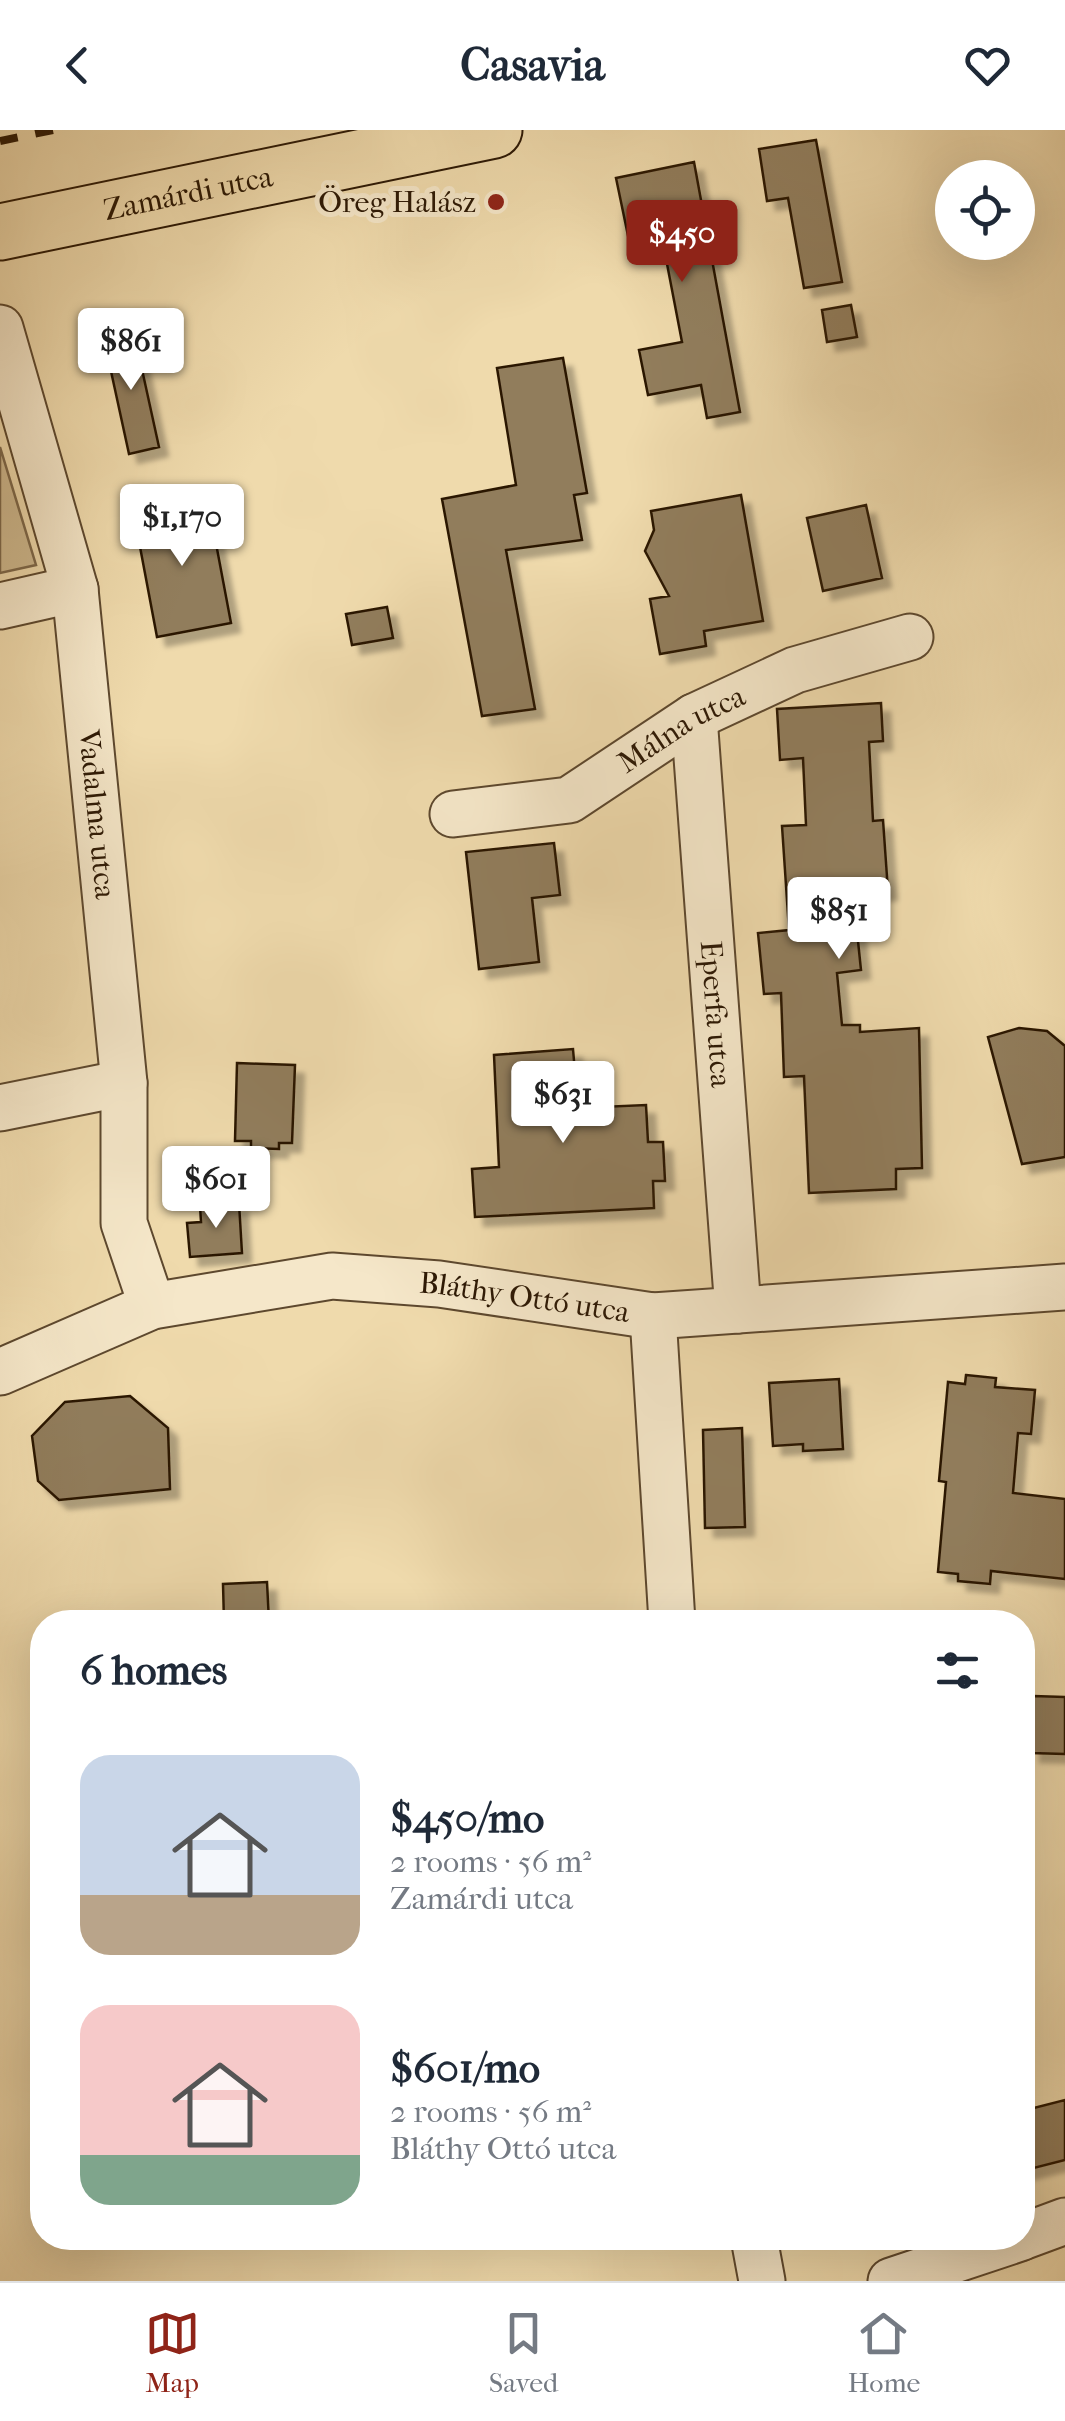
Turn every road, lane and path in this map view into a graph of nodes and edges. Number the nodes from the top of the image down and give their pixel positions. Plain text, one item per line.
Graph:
1 (494, 130) edge
2 (0, 232) edge
3 (0, 328) edge
4 (75, 590) junction
5 (0, 606) edge
6 (910, 636) dead end
7 (694, 717) junction
8 (453, 814) dead end
9 (124, 1083) junction
10 (0, 1108) edge
11 (1065, 1287) edge
12 (152, 1306) junction
13 (738, 1310) junction
14 (654, 1316) junction
15 (0, 1372) edge
16 (671, 1610) edge
17 (1065, 2221) edge
18 (1035, 2232) edge
19 (756, 2250) edge
20 (983, 2250) edge
21 (762, 2281) edge
22 (891, 2281) edge

1 - 2 main road, Zamárdi utca
3 - 4 street, Vadalma utca
4 - 5 street
4 - 9 street, Vadalma utca
6 - 7 street, Málna utca
7 - 8 street, Málna utca
7 - 13 street, Eperfa utca
9 - 10 street
9 - 12 street, Vadalma utca
11 - 13 street, Bláthy Ottó utca
12 - 14 street, Bláthy Ottó utca
12 - 15 street, Bláthy Ottó utca
13 - 14 street, Bláthy Ottó utca
14 - 16 street
17 - 18 street
19 - 21 street
20 - 22 street

